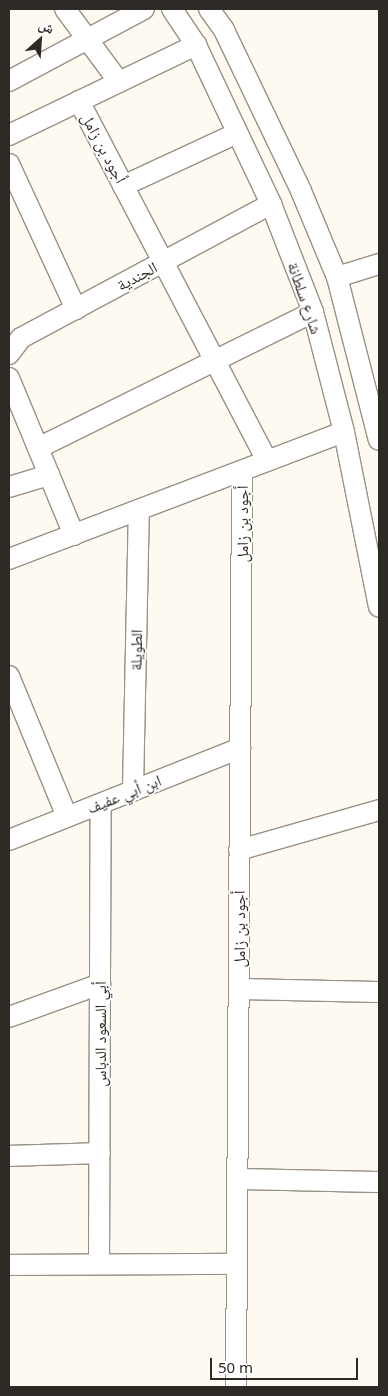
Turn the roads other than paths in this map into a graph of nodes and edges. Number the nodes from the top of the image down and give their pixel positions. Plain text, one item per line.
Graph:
1 (66, 9) edge
2 (144, 9) edge
3 (172, 9) edge
4 (210, 9) edge
5 (87, 39) junction
6 (196, 45) junction
7 (9, 81) edge
8 (118, 82) junction
9 (79, 101) junction
10 (237, 133) junction
11 (9, 135) edge
12 (9, 164) edge
13 (123, 186) junction
14 (271, 204) junction
15 (163, 262) junction
16 (379, 264) edge
17 (337, 277) junction
18 (76, 308) junction
19 (313, 312) junction
20 (9, 354) edge
21 (215, 361) junction
22 (9, 378) edge
23 (376, 414) edge
24 (344, 432) junction
25 (379, 440) edge
26 (38, 448) junction
27 (267, 461) junction
28 (242, 471) junction
29 (49, 475) junction
30 (9, 487) edge
31 (139, 510) junction
32 (74, 535) junction
33 (9, 560) edge
34 (379, 607) edge
35 (9, 676) edge
36 (240, 748) junction
37 (133, 790) junction
38 (101, 804) junction
39 (379, 810) edge
40 (66, 817) junction
41 (9, 840) edge
42 (240, 850) junction
43 (100, 984) junction
44 (239, 989) junction
45 (379, 992) edge
46 (9, 1017) edge
47 (100, 1153) junction
48 (9, 1156) edge
49 (238, 1179) junction
50 (379, 1182) edge
51 (99, 1264) junction
52 (237, 1264) junction
53 (9, 1265) edge
54 (236, 1387) edge

1 - 5 street
2 - 5 street
3 - 6 street, شارع سلطانة
4 - 17 street, شارع سلطانة
5 - 7 street
5 - 8 street
6 - 8 street
6 - 10 street, شارع سلطانة
8 - 9 street
9 - 11 street
9 - 13 street, أجود بن زامل
10 - 13 street
10 - 14 street, شارع سلطانة
12 - 18 street
13 - 15 street, أجود بن زامل
14 - 15 street, الجندية
14 - 19 street, شارع سلطانة
15 - 18 street, الجندية
15 - 21 street, أجود بن زامل
16 - 17 street
17 - 23 street, شارع سلطانة
18 - 20 street, الجندية
19 - 21 street
19 - 24 street, شارع سلطانة
21 - 26 street
21 - 27 street, أجود بن زامل
22 - 26 street
23 - 25 street, شارع سلطانة
24 - 27 street
24 - 34 street, شارع سلطانة
26 - 29 street
27 - 28 street
28 - 31 street
28 - 36 street, أجود بن زامل
29 - 30 street
29 - 32 street
31 - 32 street
31 - 37 street, الطويلة
32 - 33 street
35 - 40 street
36 - 37 street, ابن أبي عفيف
36 - 42 street, أجود بن زامل
37 - 38 street, ابن أبي عفيف
38 - 40 street, ابن أبي عفيف
38 - 43 street, أبي السعود الدباس
39 - 42 street
40 - 41 street, ابن أبي عفيف
42 - 44 street, أجود بن زامل
43 - 46 street
43 - 47 street, أبي السعود الدباس
44 - 45 street
44 - 49 street, أجود بن زامل
47 - 48 street
47 - 51 street, أبي السعود الدباس
49 - 50 street
49 - 52 street, أجود بن زامل
51 - 52 street
51 - 53 street
52 - 54 street, أجود بن زامل

